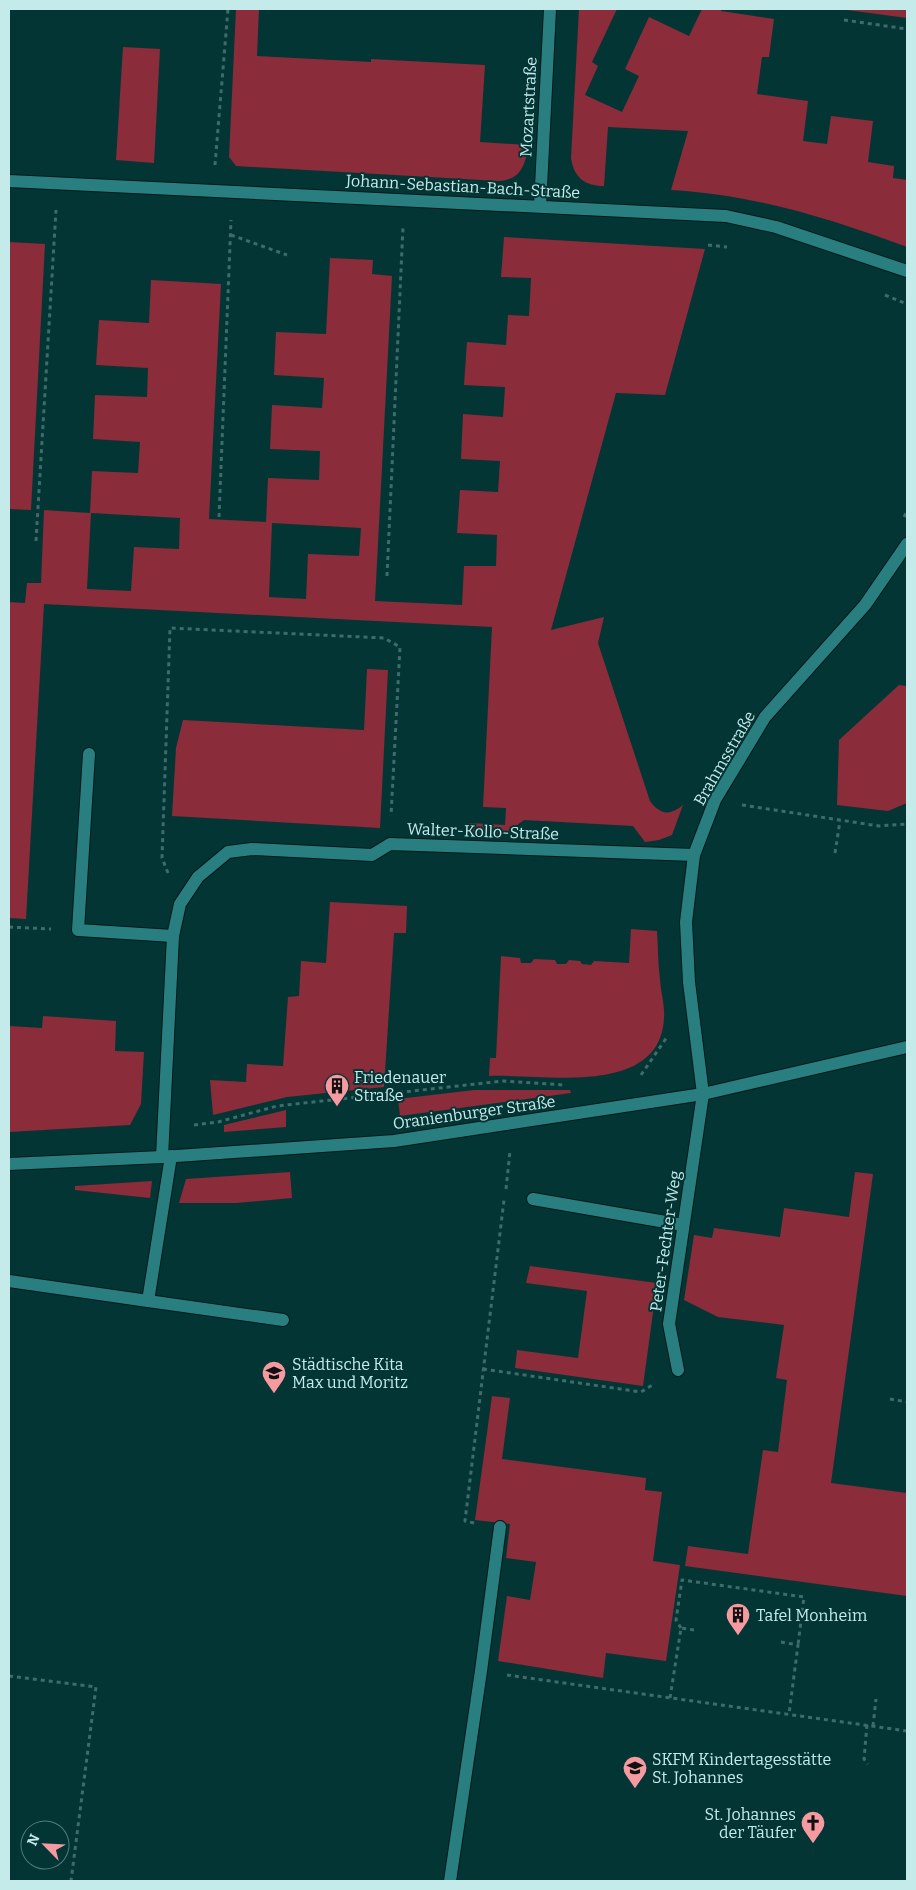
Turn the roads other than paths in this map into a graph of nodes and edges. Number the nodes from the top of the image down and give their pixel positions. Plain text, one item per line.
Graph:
1 (550, 9) edge
2 (9, 181) edge
3 (540, 206) junction
4 (907, 272) edge
5 (907, 544) edge
6 (89, 754) dead end
7 (694, 855) junction
8 (172, 936) junction
9 (907, 1047) edge
10 (703, 1094) junction
11 (166, 1157) junction
12 (9, 1164) edge
13 (533, 1200) dead end
14 (684, 1225) junction
15 (9, 1281) edge
16 (148, 1301) junction
17 (283, 1320) dead end
18 (678, 1370) road end
19 (500, 1528) road end
20 (450, 1881) edge

1 - 3 street, Mozartstraße
2 - 3 street, Johann-Sebastian-Bach-Straße
3 - 4 street, Johann-Sebastian-Bach-Straße
5 - 7 street, Brahmsstraße
6 - 8 street
7 - 8 street, Walter-Kollo-Straße
7 - 10 street, Brahmsstraße
8 - 11 street, Walter-Kollo-Straße
9 - 10 street, Oranienburger Straße
10 - 11 street, Oranienburger Straße
10 - 14 street, Peter-Fechter-Weg
11 - 12 street, Oranienburger Straße
11 - 16 street, Walter-Kollo-Straße
13 - 14 street
14 - 18 street, Peter-Fechter-Weg
15 - 16 street
16 - 17 street
19 - 20 street

